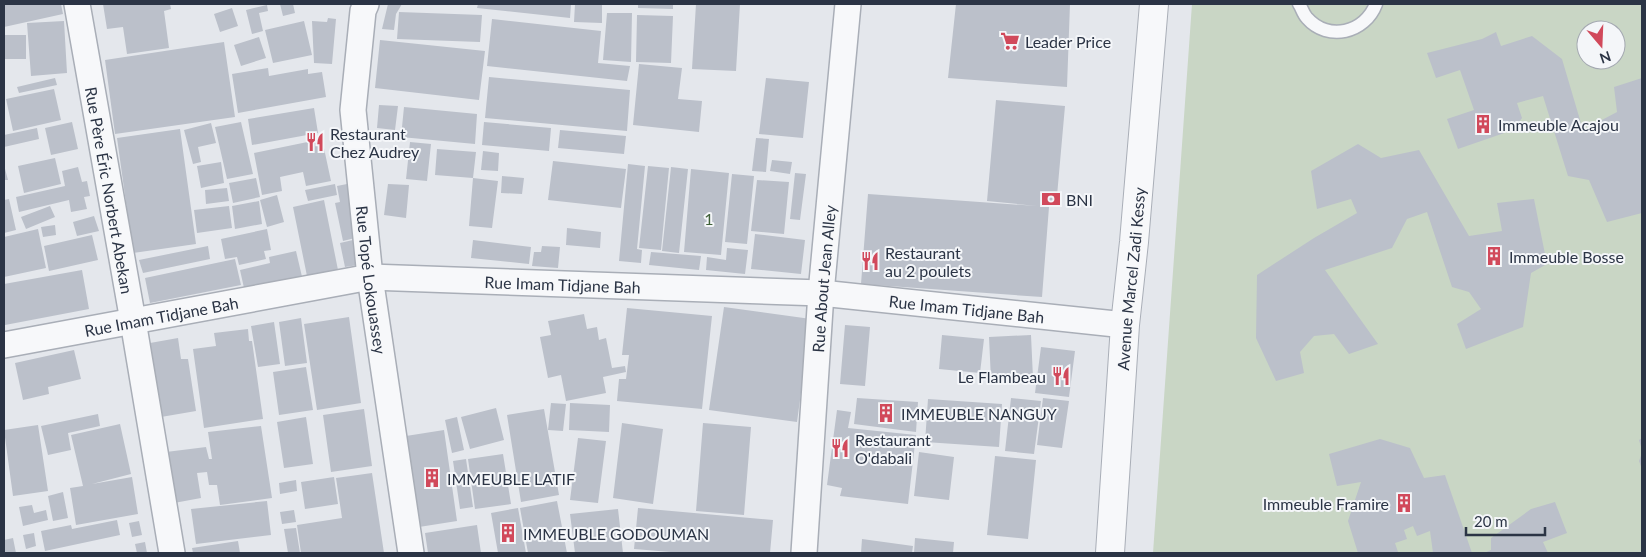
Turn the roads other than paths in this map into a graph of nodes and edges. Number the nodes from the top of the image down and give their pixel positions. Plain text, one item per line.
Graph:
1 (77, 4) edge
2 (366, 4) edge
3 (848, 4) edge
4 (1154, 4) edge
5 (1299, 4) edge
6 (1376, 4) edge
7 (370, 277) junction
8 (822, 294) junction
9 (133, 320) junction
10 (1125, 325) junction
11 (4, 345) edge
12 (172, 553) edge
13 (412, 553) edge
14 (804, 553) edge
15 (1110, 553) edge

1 - 9 street, Rue Père Éric Norbert Abekan
2 - 7 street, Rue Topé Lokouassey
3 - 8 street, Rue About Jean Alley
4 - 10 street, Avenue Marcel Zadi Kessy
5 - 6 lane
7 - 8 street, Rue Imam Tidjane Bah
7 - 9 street, Rue Imam Tidjane Bah
7 - 13 street, Rue Topé Lokouassey
8 - 10 street, Rue Imam Tidjane Bah
8 - 14 street, Rue About Jean Alley
9 - 11 street, Rue Imam Tidjane Bah
9 - 12 street, Rue Père Éric Norbert Abekan
10 - 15 street, Avenue Marcel Zadi Kessy

